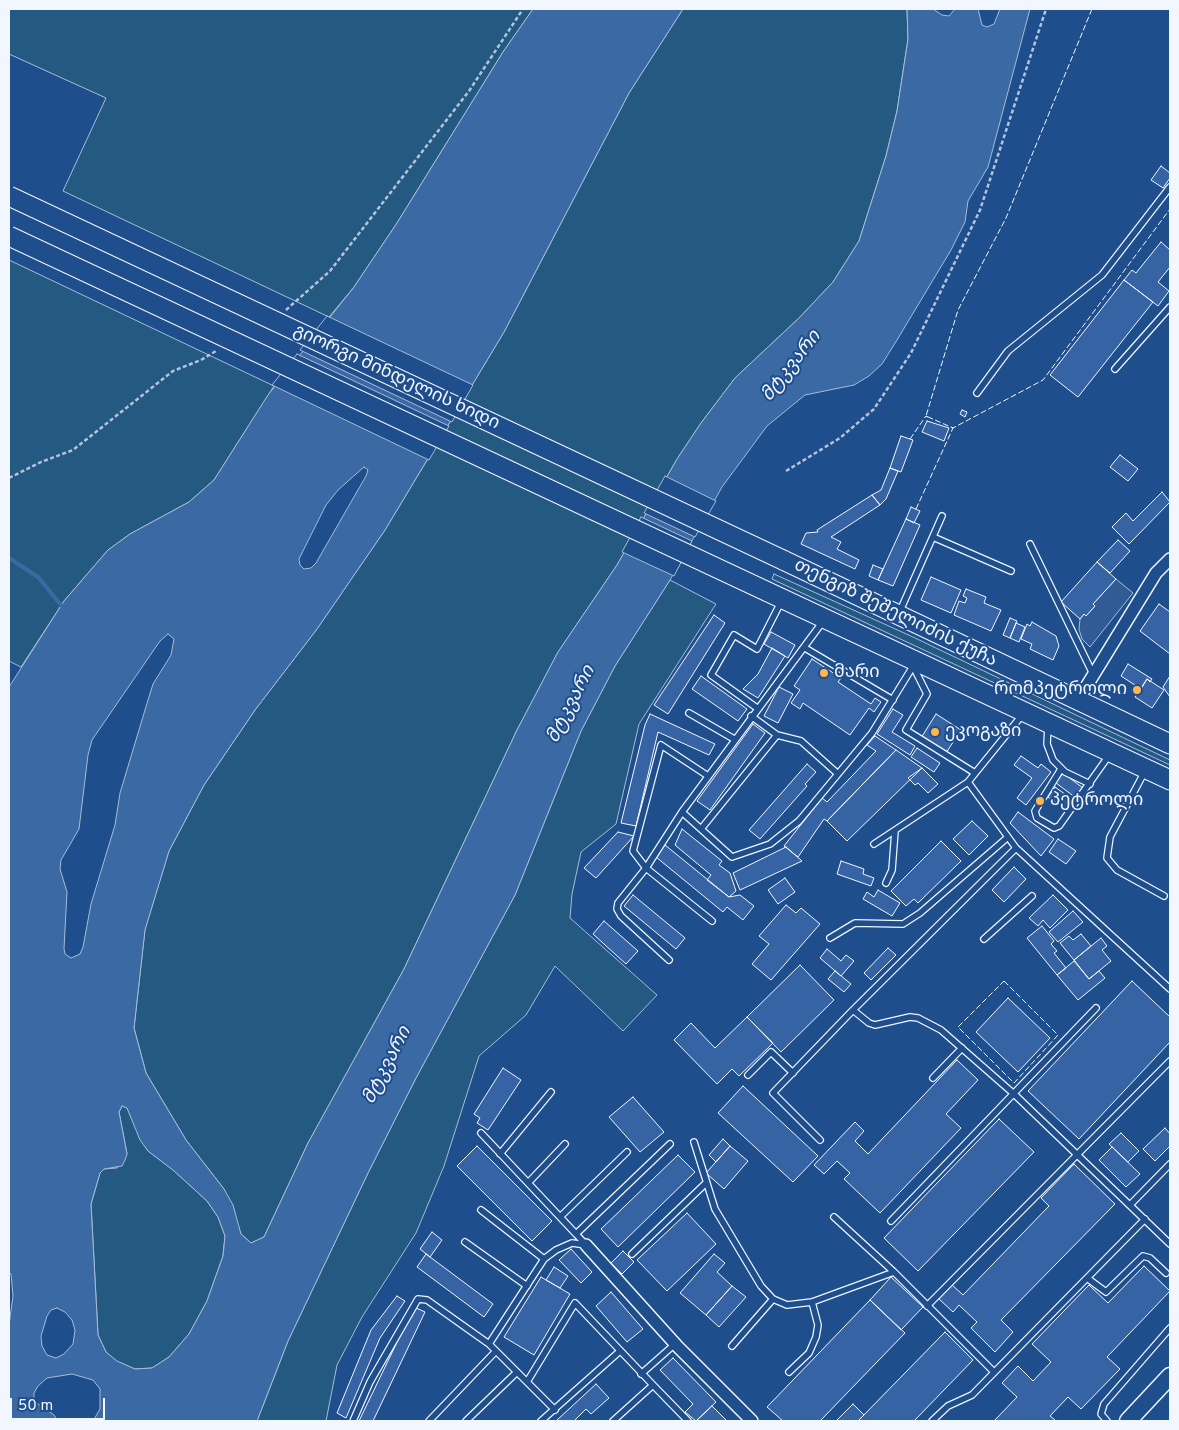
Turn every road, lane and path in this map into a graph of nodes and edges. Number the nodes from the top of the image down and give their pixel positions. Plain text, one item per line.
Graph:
1 (523, 9) edge
2 (1046, 9) edge
3 (1170, 187) edge
4 (9, 196) edge
5 (9, 236) edge
6 (1170, 307) edge
7 (282, 313) dead end
8 (223, 346) dead end
9 (1115, 369) dead end
10 (977, 393) dead end
11 (786, 471) dead end
12 (9, 478) edge
13 (942, 516) dead end
14 (933, 537) junction
15 (1030, 544) dead end
16 (1170, 559) edge
17 (783, 560) joint
18 (1011, 571) dead end
19 (776, 595) junction
20 (898, 616) junction
21 (825, 618) junction
22 (804, 648) junction
23 (915, 664) junction
24 (1093, 674) junction
25 (892, 700) junction
26 (1078, 700) junction
27 (757, 708) junction
28 (1025, 712) junction
29 (689, 713) dead end
30 (752, 716) junction
31 (1048, 723) junction
32 (777, 735) junction
33 (734, 739) junction
34 (1170, 744) edge
35 (1111, 752) junction
36 (1061, 769) junction
37 (1146, 769) junction
38 (975, 773) junction
39 (838, 774) junction
40 (708, 776) junction
41 (1170, 780) edge
42 (968, 782) junction
43 (1090, 784) junction
44 (682, 812) junction
45 (701, 829) junction
46 (895, 830) junction
47 (1008, 837) junction
48 (874, 844) dead end
49 (1016, 848) junction
50 (646, 868) junction
51 (886, 883) dead end
52 (1032, 896) dead end
53 (1164, 896) dead end
54 (712, 922) dead end
55 (830, 938) dead end
56 (984, 939) dead end
57 (669, 960) dead end
58 (1170, 989) edge
59 (1096, 1008) dead end
60 (853, 1010) junction
61 (962, 1048) junction
62 (1170, 1061) edge
63 (793, 1073) junction
64 (748, 1075) dead end
65 (933, 1078) dead end
66 (551, 1092) dead end
67 (1014, 1094) junction
68 (481, 1133) dead end
69 (820, 1140) dead end
70 (694, 1142) dead end
71 (565, 1144) dead end
72 (670, 1144) dead end
73 (627, 1152) dead end
74 (500, 1154) junction
75 (1077, 1155) junction
76 (1170, 1164) edge
77 (706, 1182) junction
78 (528, 1183) junction
79 (1130, 1205) junction
80 (482, 1210) dead end
81 (834, 1217) dead end
82 (560, 1218) junction
83 (1145, 1219) junction
84 (891, 1221) dead end
85 (576, 1234) junction
86 (465, 1242) dead end
87 (1170, 1244) edge
88 (586, 1245) junction
89 (632, 1254) dead end
90 (544, 1259) junction
91 (894, 1272) junction
92 (1166, 1273) dead end
93 (1087, 1278) junction
94 (527, 1286) junction
95 (773, 1299) junction
96 (812, 1302) junction
97 (927, 1306) junction
98 (1170, 1328) edge
99 (489, 1344) junction
100 (676, 1344) junction
101 (732, 1346) dead end
102 (620, 1351) junction
103 (496, 1352) junction
104 (517, 1372) junction
105 (789, 1372) dead end
106 (994, 1372) junction
107 (642, 1374) junction
108 (1170, 1376) edge
109 (527, 1382) junction
110 (653, 1385) junction
111 (555, 1410) junction
112 (353, 1421) edge
113 (429, 1421) edge
114 (466, 1421) edge
115 (542, 1421) edge
116 (613, 1421) edge
117 (688, 1421) edge
118 (752, 1421) edge
119 (932, 1421) edge
120 (1107, 1421) edge
121 (1128, 1421) edge

1 - 7 path
2 - 11 path
3 - 10 lane
4 - 17 main road, გიორგი მინდელის ხიდი, bridge
5 - 19 main road, გიორგი მინდელის ხიდი, bridge
6 - 9 lane
8 - 12 path
13 - 14 lane
14 - 18 lane
14 - 20 lane
15 - 24 lane
16 - 24 street
17 - 20 main road, თენგიზ შეშელიძის ქუჩა
19 - 21 main road, თენგიზ შეშელიძის ქუჩა
19 - 27 lane
20 - 26 main road, თენგიზ შეშელიძის ქუჩა
21 - 22 lane
21 - 23 main road, თენგიზ შეშელიძის ქუჩა
22 - 25 lane
22 - 27 lane
23 - 25 lane
23 - 28 main road, თენგიზ შეშელიძის ქუჩა
23 - 38 lane
24 - 26 street
25 - 39 lane
26 - 34 main road, თენგიზ შეშელიძის ქუჩა
27 - 30 lane
28 - 31 main road, თენგიზ შეშელიძის ქუჩა
28 - 38 lane
29 - 33 lane
30 - 32 lane
30 - 33 lane
31 - 35 main road, თენგიზ შეშელიძის ქუჩა
31 - 36 lane
32 - 39 lane
32 - 45 lane
33 - 40 lane
35 - 37 main road, თენგიზ შეშელიძის ქუჩა
35 - 43 lane
36 - 43 lane
36 - 43 lane
37 - 41 main road, თენგიზ შეშელიძის ქუჩა
37 - 53 lane
38 - 42 lane
39 - 45 lane
40 - 44 lane
40 - 50 lane
42 - 46 lane
42 - 47 lane
44 - 45 lane
44 - 50 lane
46 - 48 lane
46 - 51 lane
47 - 49 lane
47 - 55 lane
49 - 58 lane
49 - 60 lane
50 - 54 lane
50 - 57 lane
52 - 56 lane
59 - 67 lane
60 - 61 lane
60 - 63 lane
61 - 65 lane
61 - 67 lane
62 - 75 lane
63 - 64 lane
63 - 69 lane
66 - 74 lane
67 - 75 lane
67 - 84 lane
68 - 74 lane
70 - 77 lane
71 - 78 lane
72 - 85 lane
73 - 82 lane
74 - 78 lane
75 - 79 lane
75 - 97 lane
76 - 79 lane
77 - 89 lane
77 - 95 lane
78 - 82 lane
79 - 83 lane
80 - 90 lane
81 - 91 lane
82 - 85 lane
83 - 87 lane
83 - 93 lane
85 - 88 lane
86 - 94 lane
88 - 90 lane
88 - 100 street
90 - 94 lane
91 - 96 lane
91 - 97 lane
92 - 93 lane
93 - 106 lane
94 - 99 lane
95 - 96 lane
95 - 101 lane
96 - 105 lane
97 - 106 lane
98 - 120 lane
99 - 103 lane
99 - 112 lane
100 - 107 lane
100 - 118 street
102 - 107 lane
102 - 109 lane
102 - 111 lane
103 - 104 lane
103 - 113 lane
104 - 109 lane
104 - 114 lane
106 - 119 lane
107 - 110 lane
108 - 121 main road
109 - 111 lane
110 - 116 lane
110 - 117 lane
111 - 115 lane

